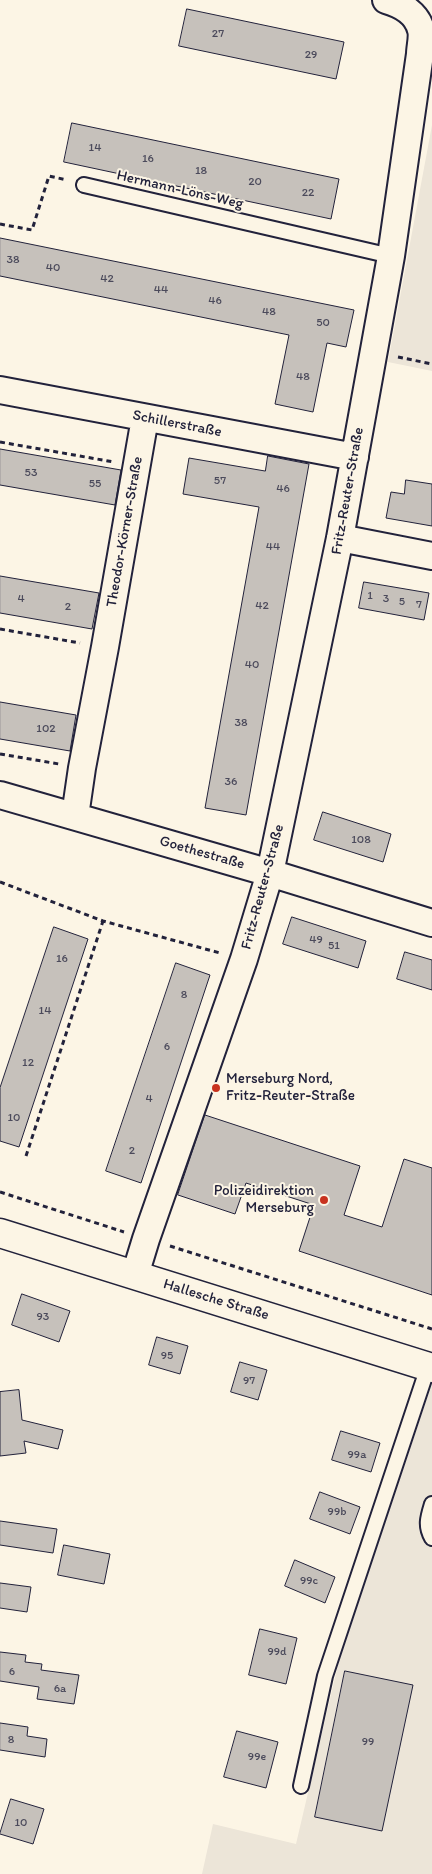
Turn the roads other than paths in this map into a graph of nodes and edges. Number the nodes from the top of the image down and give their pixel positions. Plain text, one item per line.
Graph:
1 (386, 0) edge
2 (424, 15) edge
3 (84, 185) road end
4 (391, 256) junction
5 (0, 390) edge
6 (145, 418) junction
7 (355, 457) junction
8 (340, 538) junction
9 (432, 556) edge
10 (0, 795) edge
11 (74, 816) junction
12 (270, 873) junction
13 (432, 923) edge
14 (0, 1233) edge
15 (135, 1275) junction
16 (430, 1368) edge
17 (432, 1504) edge
18 (432, 1538) edge
19 (300, 1786) dead end

1 - 2 street
2 - 4 street, Fritz-Reuter-Straße
3 - 4 lane, Hermann-Löns-Weg
4 - 7 street, Fritz-Reuter-Straße
5 - 6 street, Schillerstraße
6 - 7 street, Schillerstraße
6 - 11 street, Theodor-Körner-Straße
7 - 8 street, Fritz-Reuter-Straße
8 - 9 street
8 - 12 street, Fritz-Reuter-Straße
10 - 11 street, Goethestraße
11 - 12 street, Goethestraße
12 - 13 street, Goethestraße
12 - 15 street, Fritz-Reuter-Straße
14 - 15 main road, Hallesche Straße
15 - 16 main road, Hallesche Straße
16 - 19 lane
17 - 18 lane

